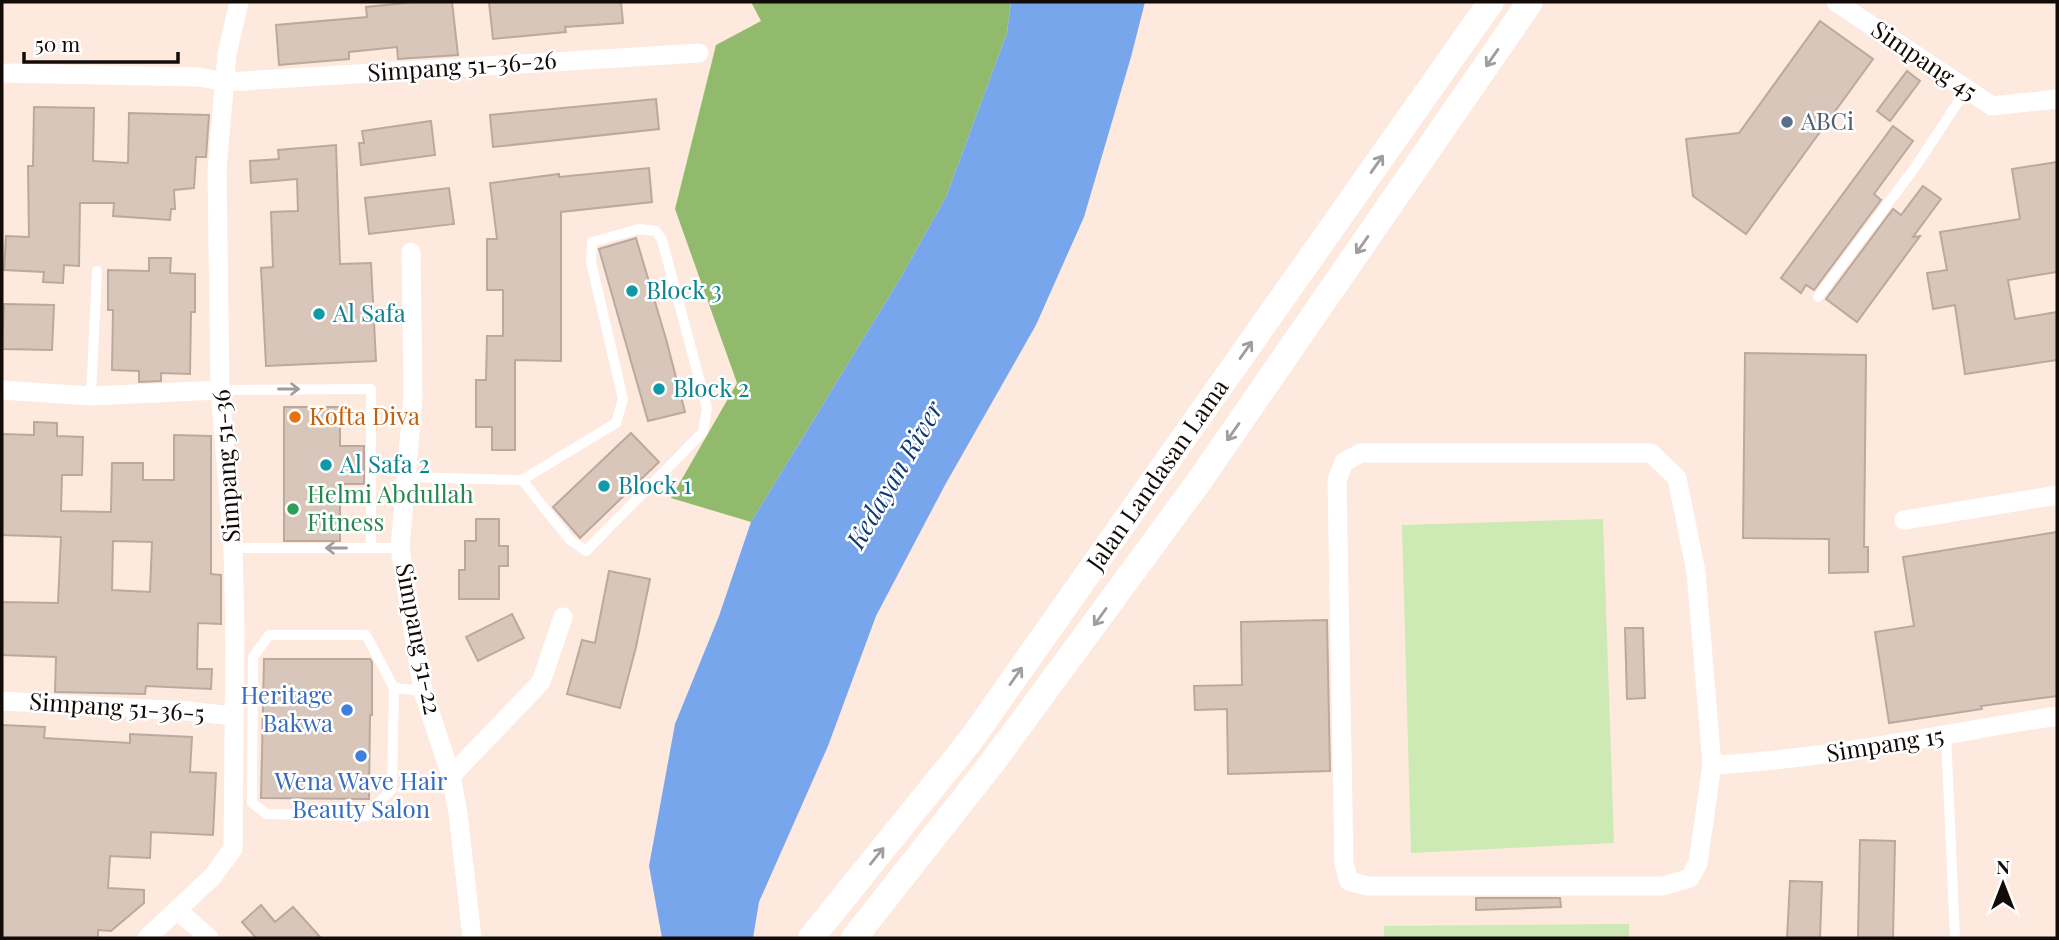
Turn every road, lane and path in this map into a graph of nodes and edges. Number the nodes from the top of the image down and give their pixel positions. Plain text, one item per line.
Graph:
1 (239, 2) edge
2 (1491, 2) edge
3 (1530, 2) edge
4 (1836, 2) edge
5 (699, 53) dead end
6 (2, 73) edge
7 (226, 82) junction
8 (1966, 90) junction
9 (2057, 99) edge
10 (411, 252) dead end
11 (97, 271) dead end
12 (1818, 297) dead end
13 (2, 390) edge
14 (220, 390) junction
15 (91, 396) junction
16 (405, 477) junction
17 (522, 480) junction
18 (2057, 495) edge
19 (1904, 520) dead end
20 (233, 548) junction
21 (371, 548) junction
22 (400, 548) junction
23 (563, 618) dead end
24 (394, 688) junction
25 (423, 691) junction
26 (2, 701) edge
27 (233, 716) junction
28 (2057, 716) edge
29 (1946, 735) junction
30 (1712, 765) junction
31 (451, 776) junction
32 (177, 910) junction
33 (147, 938) edge
34 (209, 938) edge
35 (472, 938) edge
36 (811, 938) edge
37 (854, 938) edge
38 (1955, 938) edge

1 - 7 street, Simpang 51-36
36 -> 2 main road, Jalan Landasan Lama
3 -> 37 main road, Jalan Landasan Lama
4 - 8 street, Simpang 45
5 - 7 street, Simpang 51-36-26
6 - 7 street, Simpang 51-36-26
7 - 14 street, Simpang 51-36
8 - 9 street, Simpang 45
8 - 12 lane
10 - 16 street, Simpang 51-22
11 - 15 lane
13 - 15 street
14 - 15 street
14 - 20 street, Simpang 51-36
14 -> 21 lane
16 - 17 lane
16 - 22 street, Simpang 51-22
17 - 17 lane
18 - 19 street
21 -> 20 lane
20 - 27 street, Simpang 51-36
21 - 22 lane
22 - 25 street, Simpang 51-22
23 - 31 street
24 - 24 lane
24 - 25 lane
25 - 31 street, Simpang 51-22
26 - 27 street, Simpang 51-36-5
27 - 32 street, Simpang 51-36
28 - 29 street, Simpang 15
29 - 30 street, Simpang 15
29 - 38 lane
30 - 30 street
31 - 35 street, Simpang 51-22
32 - 33 street, Simpang 51-36
32 - 34 street

